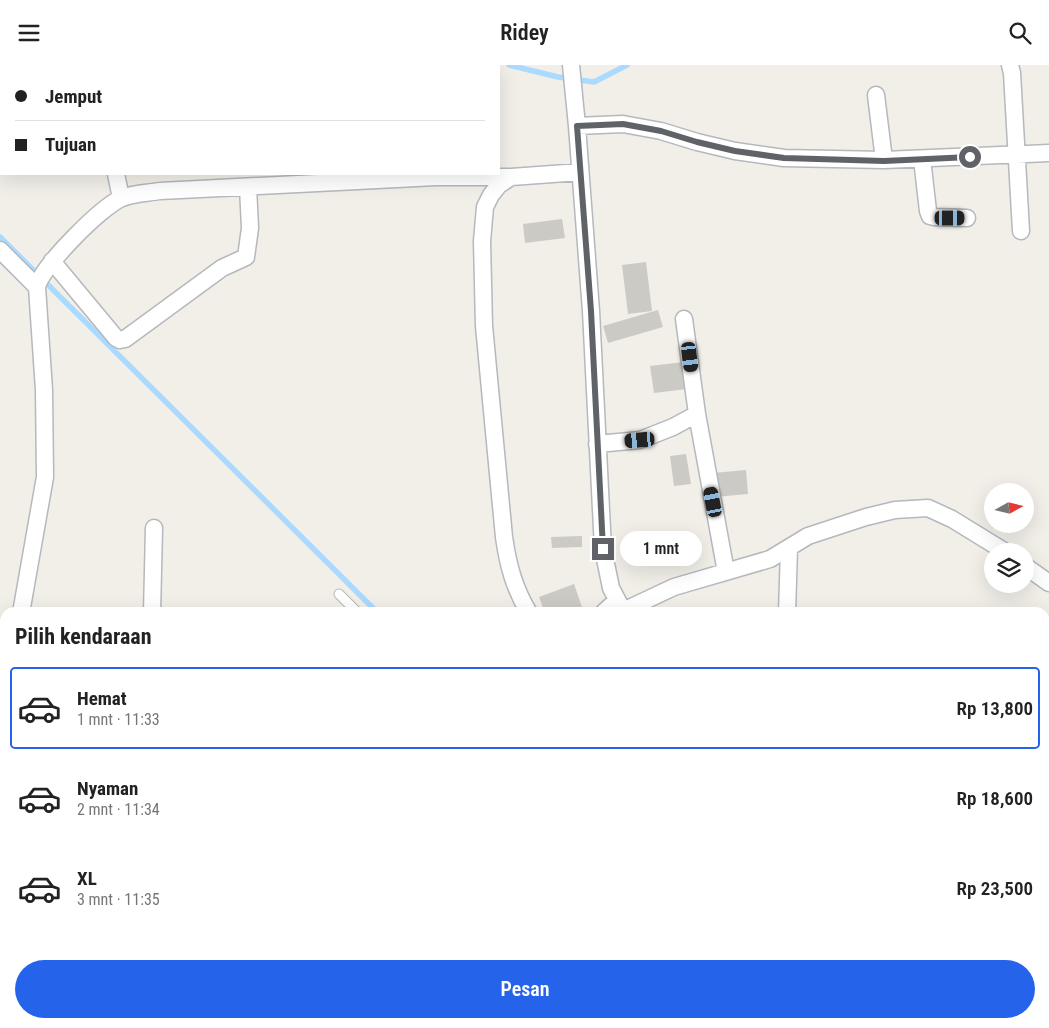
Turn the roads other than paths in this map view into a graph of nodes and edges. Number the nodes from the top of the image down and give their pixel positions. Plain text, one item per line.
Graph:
1 (1010, 65) edge
2 (572, 69) edge
3 (876, 95) dead end
4 (577, 126) junction
5 (1049, 153) edge
6 (1016, 155) junction
7 (922, 159) junction
8 (884, 161) junction
9 (580, 172) junction
10 (116, 175) edge
11 (512, 177) junction
12 (248, 187) junction
13 (121, 198) junction
14 (967, 218) dead end
15 (1021, 231) dead end
16 (0, 250) edge
17 (43, 275) junction
18 (684, 319) dead end
19 (697, 414) junction
20 (597, 444) junction
21 (154, 528) dead end
22 (991, 543) edge
23 (789, 548) junction
24 (726, 572) junction
25 (1034, 572) edge
26 (1049, 583) edge
27 (339, 594) dead end
28 (22, 607) edge
29 (152, 607) edge
30 (352, 607) edge
31 (525, 607) edge
32 (620, 607) edge
33 (624, 607) edge
34 (787, 607) edge

1 - 6 street
2 - 4 street
3 - 8 street
4 - 8 street
4 - 9 street
5 - 6 street
6 - 7 street
6 - 15 street
7 - 8 street
7 - 14 street
9 - 11 street
9 - 20 street
10 - 13 street
11 - 12 street
11 - 31 street
12 - 13 street
12 - 17 street
13 - 17 street
16 - 17 street
17 - 28 street
18 - 19 street
19 - 20 street
19 - 24 street
20 - 32 street
21 - 29 street
22 - 23 street
23 - 24 street
23 - 34 street
24 - 33 street
25 - 26 street
27 - 30 lane

